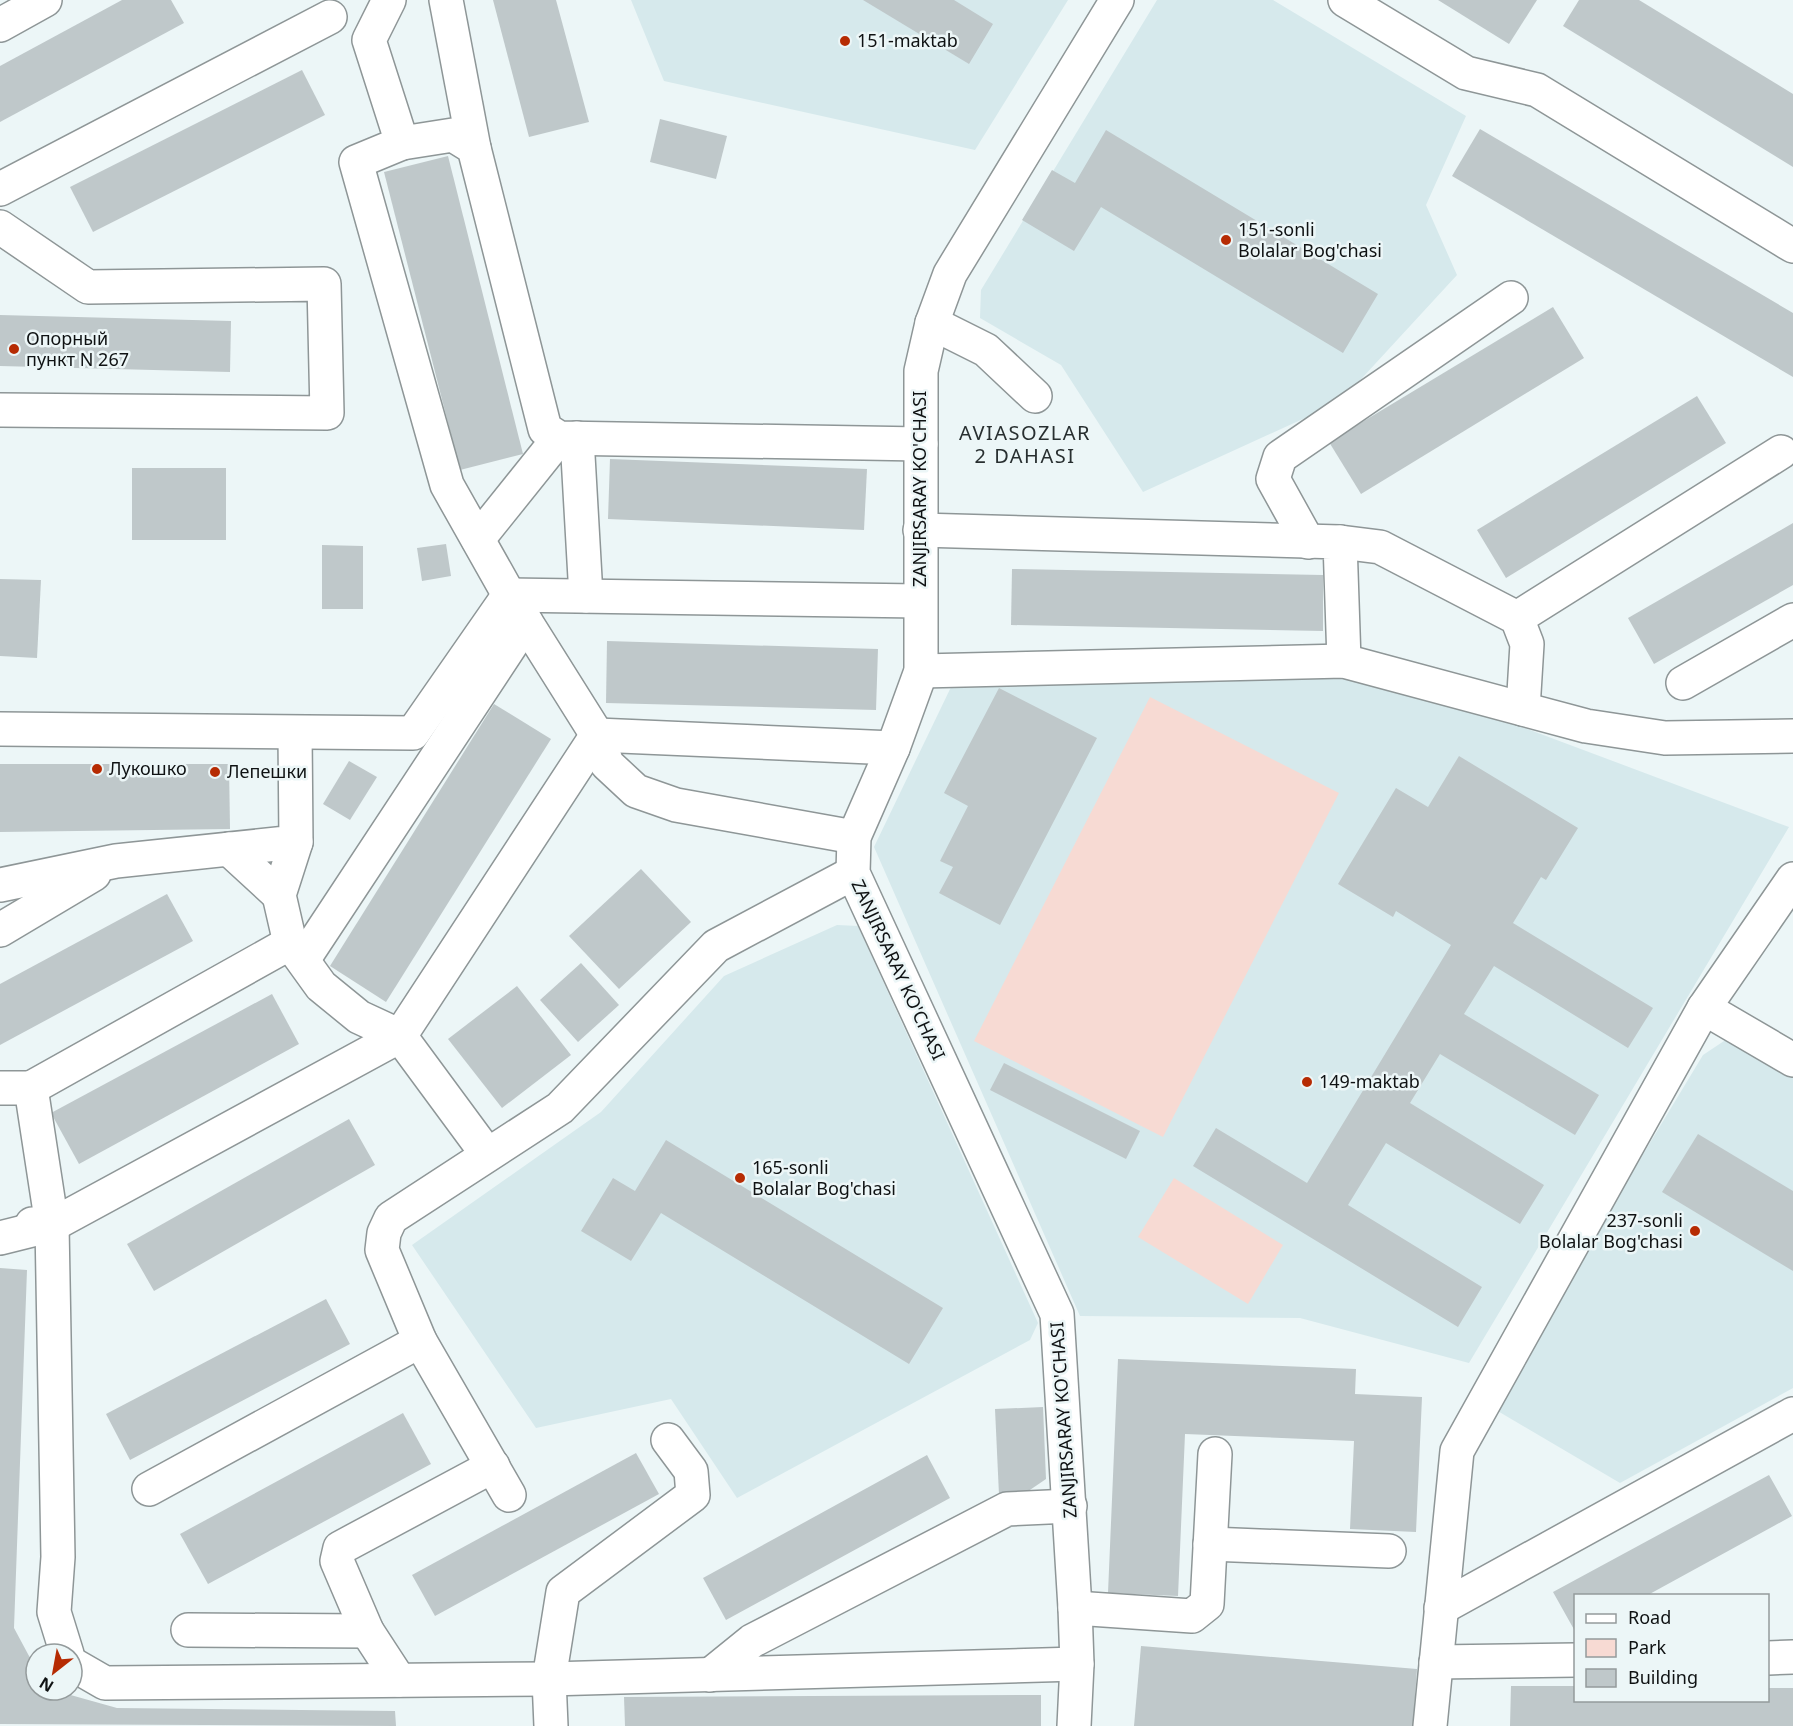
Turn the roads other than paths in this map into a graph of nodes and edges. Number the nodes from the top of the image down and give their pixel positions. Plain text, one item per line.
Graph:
1 (45, 0) edge
2 (302, 0) edge
3 (389, 0) edge
4 (446, 0) edge
5 (1117, 0) edge
6 (1345, 0) edge
7 (330, 17) junction
8 (0, 25) edge
9 (369, 40) junction
10 (402, 143) junction
11 (474, 148) junction
12 (0, 189) edge
13 (0, 227) edge
14 (1793, 246) edge
15 (1511, 298) dead end
16 (932, 323) junction
17 (1035, 396) dead end
18 (0, 410) edge
19 (568, 438) junction
20 (921, 444) junction
21 (1781, 452) dead end
22 (920, 530) junction
23 (478, 539) junction
24 (1324, 542) junction
25 (586, 596) junction
26 (920, 601) junction
27 (518, 609) junction
28 (1517, 618) junction
29 (1793, 620) edge
30 (1344, 661) junction
31 (921, 671) junction
32 (1683, 683) dead end
33 (1523, 709) junction
34 (0, 729) edge
35 (295, 733) junction
36 (597, 735) junction
37 (1793, 736) edge
38 (893, 748) junction
39 (854, 837) junction
40 (296, 842) junction
41 (229, 849) junction
42 (116, 861) junction
43 (853, 873) junction
44 (1793, 879) edge
45 (0, 885) edge
46 (279, 895) junction
47 (0, 930) edge
48 (297, 951) junction
49 (1704, 1008) junction
50 (400, 1036) junction
51 (1793, 1060) edge
52 (15, 1088) edge
53 (487, 1154) junction
54 (0, 1223) edge
55 (52, 1225) junction
56 (0, 1238) edge
57 (420, 1341) junction
58 (1793, 1414) edge
59 (668, 1440) dead end
60 (1215, 1455) dead end
61 (493, 1466) junction
62 (149, 1489) dead end
63 (509, 1495) dead end
64 (1070, 1506) junction
65 (1210, 1544) junction
66 (1389, 1551) dead end
67 (1075, 1608) junction
68 (1441, 1608) junction
69 (188, 1630) dead end
70 (367, 1631) junction
71 (63, 1642) edge
72 (1793, 1657) edge
73 (1769, 1658) edge
74 (1574, 1660) edge
75 (1436, 1662) junction
76 (1077, 1664) junction
77 (84, 1671) edge
78 (710, 1674) junction
79 (549, 1679) junction
80 (399, 1680) junction
81 (551, 1726) edge
82 (1074, 1726) edge
83 (1430, 1726) edge

1 - 8 street
2 - 7 street
3 - 9 street
4 - 11 street
5 - 16 street, ZANJIRSARAY KO'CHASI
6 - 14 street
7 - 9 street
7 - 12 street
9 - 10 street
10 - 11 street
10 - 23 street
11 - 19 street
13 - 18 street
15 - 24 street
16 - 17 street
16 - 20 street, ZANJIRSARAY KO'CHASI
19 - 20 street
19 - 23 street
19 - 25 street
20 - 22 street, ZANJIRSARAY KO'CHASI
21 - 28 street
22 - 24 street
22 - 26 street, ZANJIRSARAY KO'CHASI
23 - 27 street
24 - 28 street
24 - 30 street
25 - 26 street
25 - 27 street
26 - 31 street, ZANJIRSARAY KO'CHASI
27 - 35 street
27 - 36 street
27 - 48 street
28 - 33 street
29 - 32 street
30 - 31 street
30 - 33 street
31 - 38 street, ZANJIRSARAY KO'CHASI
33 - 37 street
34 - 35 street
35 - 40 street
36 - 38 street
36 - 39 street
36 - 50 street
38 - 39 street, ZANJIRSARAY KO'CHASI
39 - 43 street, ZANJIRSARAY KO'CHASI
40 - 41 street
40 - 46 street
41 - 42 street
41 - 46 street
42 - 45 street
42 - 47 street
43 - 53 street
43 - 64 street, ZANJIRSARAY KO'CHASI
44 - 49 street
46 - 48 street
48 - 50 street
48 - 52 street
49 - 51 street
49 - 68 street
50 - 53 street
50 - 55 street
52 - 55 street
53 - 57 street
54 - 55 street
55 - 56 street
55 - 71 street
57 - 61 street
57 - 62 street
58 - 68 street
59 - 79 street
60 - 65 street
61 - 63 street
61 - 70 street
64 - 67 street, ZANJIRSARAY KO'CHASI
64 - 78 street
65 - 66 street
65 - 67 street
67 - 76 street, ZANJIRSARAY KO'CHASI
68 - 75 street
69 - 70 street
70 - 80 street
72 - 73 street
74 - 75 street
75 - 83 street
76 - 78 street
76 - 82 street, ZANJIRSARAY KO'CHASI
77 - 80 street
78 - 79 street
79 - 80 street
79 - 81 street

